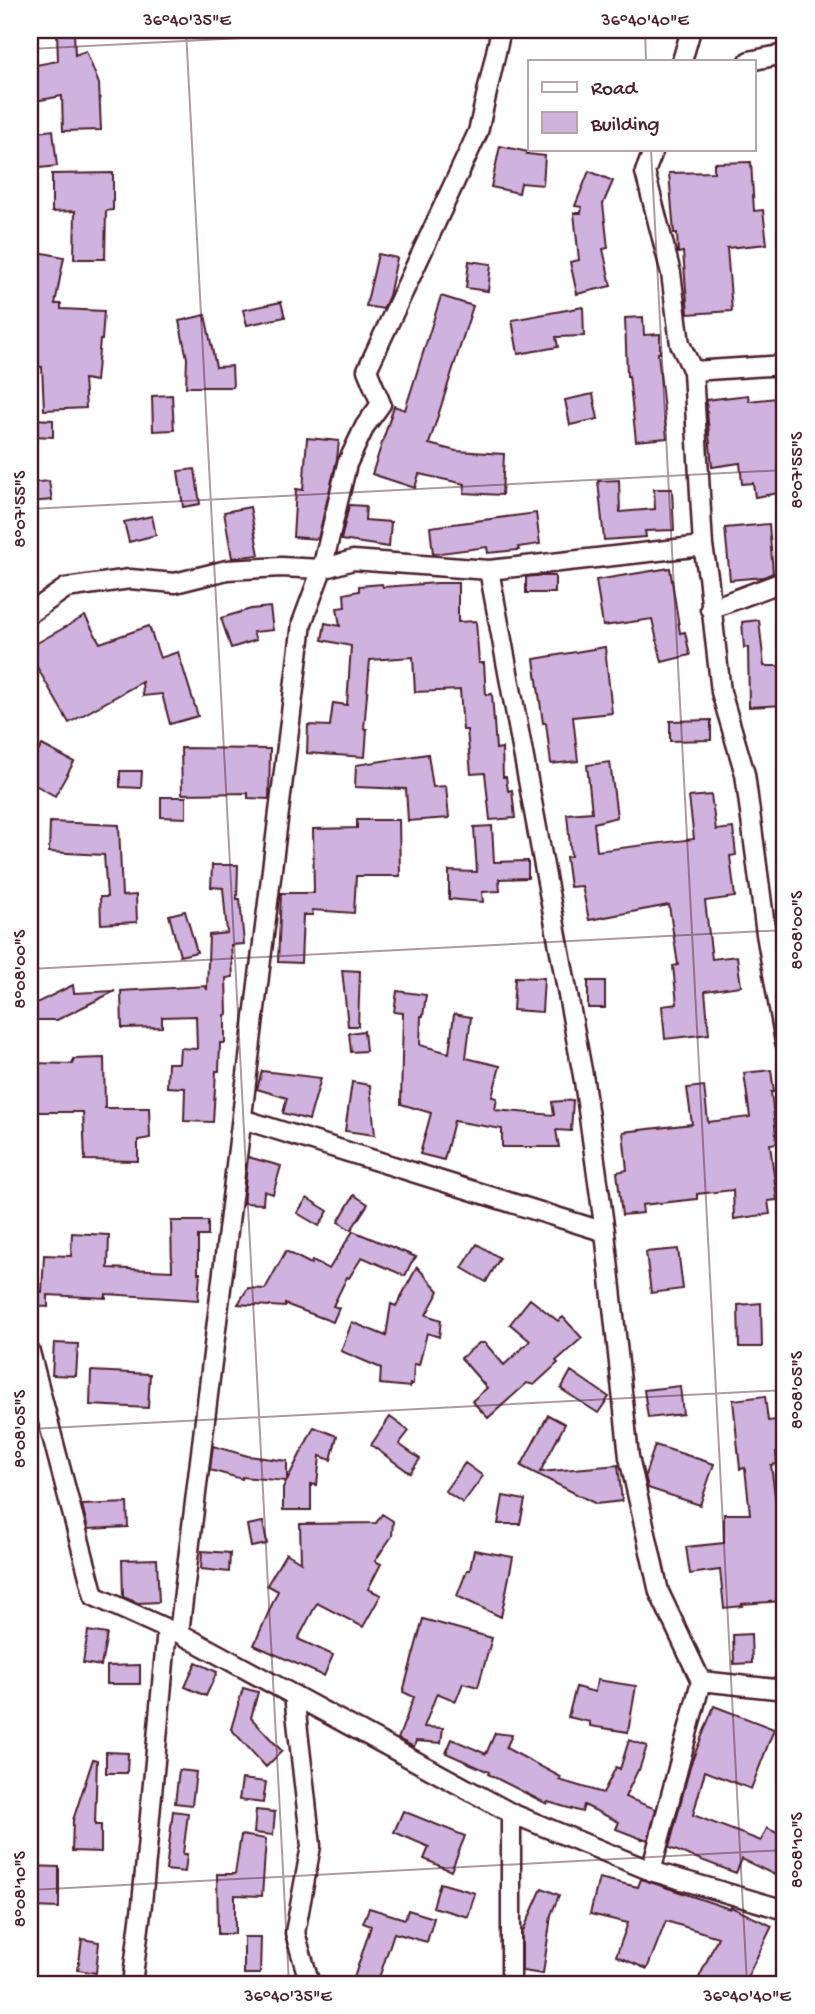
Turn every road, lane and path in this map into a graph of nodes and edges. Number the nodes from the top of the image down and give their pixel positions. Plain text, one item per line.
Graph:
1 (501, 30) edge
2 (691, 30) edge
3 (785, 54) edge
4 (682, 60) edge
5 (754, 60) edge
6 (654, 150) edge
7 (785, 365) edge
8 (693, 371) junction
9 (703, 546) junction
10 (322, 569) junction
11 (489, 570) junction
12 (785, 581) edge
13 (710, 610) junction
14 (30, 613) edge
15 (785, 1042) edge
16 (242, 1119) junction
17 (605, 1232) junction
18 (30, 1352) edge
19 (173, 1631) junction
20 (701, 1681) junction
21 (785, 1690) edge
22 (294, 1695) junction
23 (511, 1813) junction
24 (651, 1871) junction
25 (785, 1910) edge
26 (132, 1984) edge
27 (310, 1984) edge
28 (511, 1984) edge

1 - 10 street
2 - 4 street
3 - 5 street
6 - 8 street
7 - 8 street
8 - 9 street
9 - 11 street
9 - 13 street
10 - 11 street
10 - 14 street
10 - 16 street
11 - 17 street
12 - 13 street
13 - 15 street
16 - 17 street
16 - 19 street
17 - 20 street
18 - 19 street
19 - 22 street
19 - 26 street
20 - 21 street
20 - 24 street
22 - 23 street
22 - 27 street
23 - 24 street
23 - 28 street
24 - 25 street

